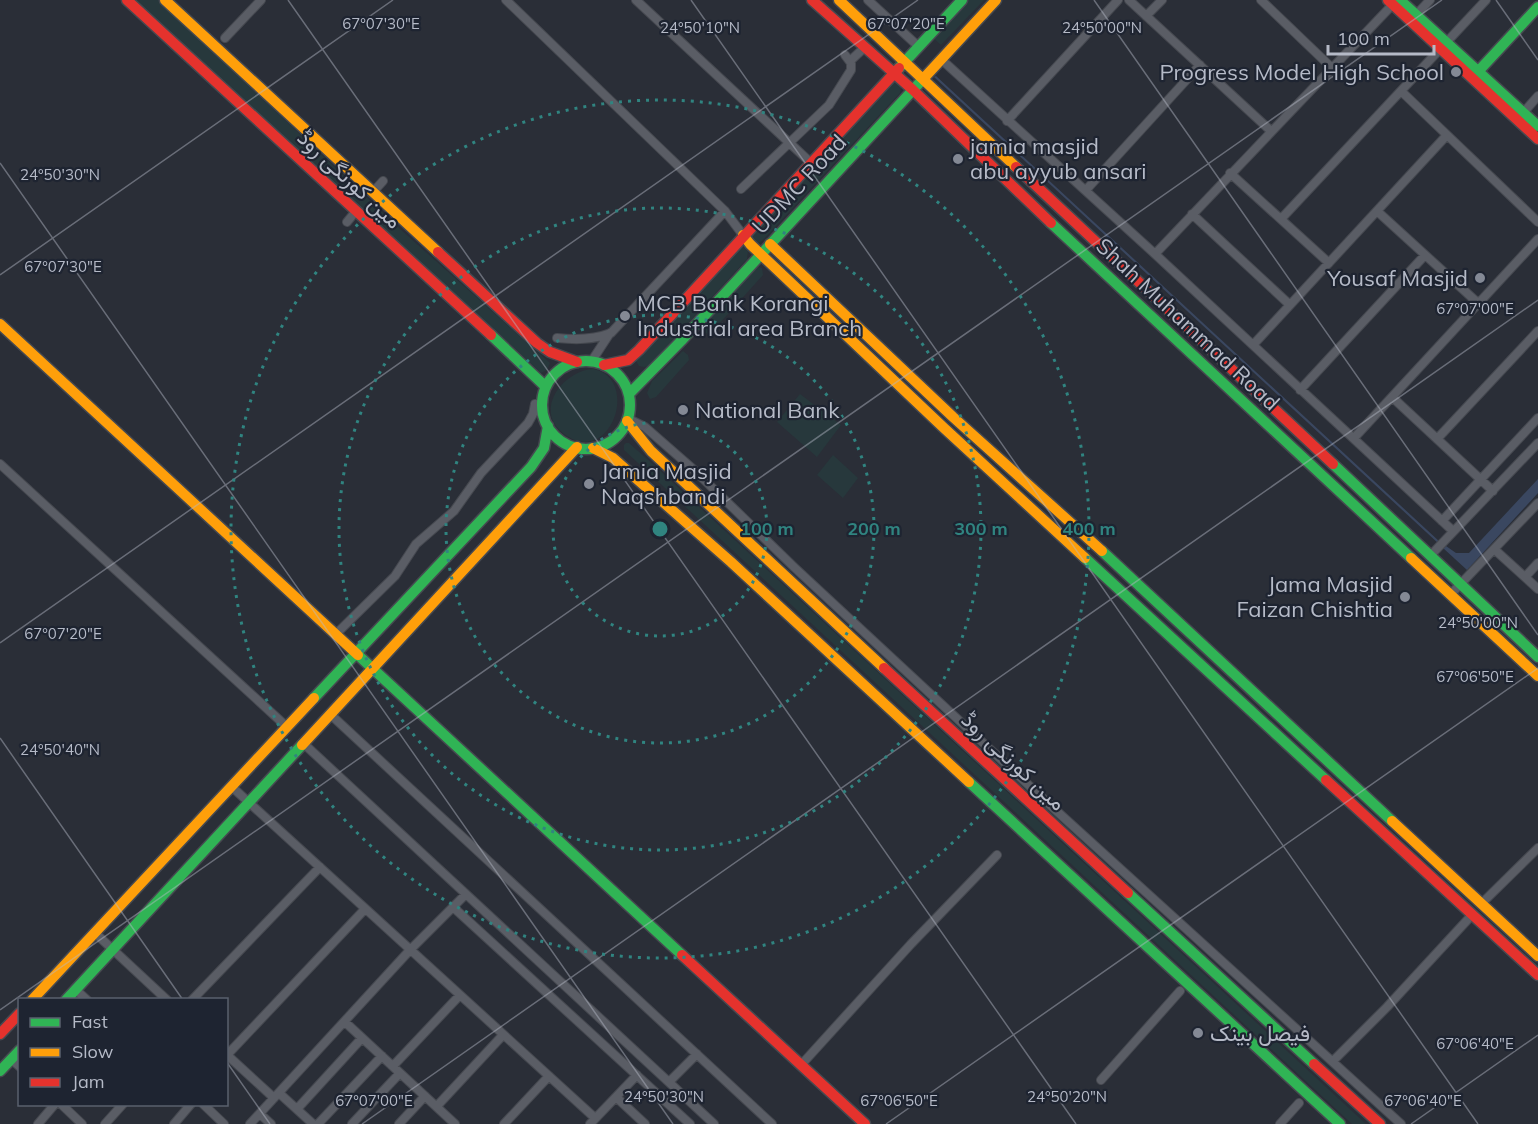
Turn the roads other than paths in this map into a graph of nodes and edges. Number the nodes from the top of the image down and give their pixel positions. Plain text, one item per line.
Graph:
1 (127, 0) edge
2 (165, 0) edge
3 (261, 0) edge
4 (506, 0) edge
5 (636, 0) edge
6 (812, 0) edge
7 (838, 0) edge
8 (868, 0) edge
9 (962, 0) edge
10 (996, 0) edge
11 (1118, 0) edge
12 (1129, 0) edge
13 (1162, 0) edge
14 (1261, 0) edge
15 (1430, 0) edge
16 (1486, 0) edge
17 (1394, 1) edge
18 (1538, 7) edge
19 (1416, 15) junction
20 (1146, 16) junction
21 (225, 38) dead end
22 (881, 40) junction
23 (919, 46) junction
24 (1444, 46) junction
25 (867, 51) junction
26 (942, 60) junction
27 (905, 62) junction
28 (1200, 65) junction
29 (1332, 68) junction
30 (895, 74) junction
31 (1475, 75) junction
32 (923, 80) junction
33 (933, 89) junction
34 (913, 90) junction
35 (1401, 91) junction
36 (1538, 96) edge
37 (924, 101) junction
38 (1523, 113) junction
39 (1007, 120) junction
40 (1538, 126) edge
41 (1271, 131) junction
42 (1448, 135) junction
43 (1538, 139) edge
44 (788, 142) junction
45 (810, 162) junction
46 (1230, 173) junction
47 (383, 181) dead end
48 (741, 189) dead end
49 (1086, 190) junction
50 (373, 192) junction
51 (725, 211) junction
52 (1377, 211) junction
53 (356, 212) junction
54 (1192, 214) junction
55 (1281, 219) junction
56 (347, 222) dead end
57 (1538, 222) edge
58 (743, 235) junction
59 (1538, 239) edge
60 (770, 244) junction
61 (761, 254) junction
62 (1155, 254) junction
63 (1425, 255) junction
64 (1329, 263) junction
65 (1479, 304) junction
66 (1290, 305) junction
67 (0, 324) edge
68 (1538, 331) edge
69 (610, 333) junction
70 (558, 338) dead end
71 (1252, 345) junction
72 (577, 362) junction
73 (591, 362) junction
74 (604, 365) junction
75 (546, 387) junction
76 (1300, 390) junction
77 (629, 394) junction
78 (1392, 398) junction
79 (953, 417) junction
80 (1538, 418) edge
81 (627, 420) junction
82 (548, 426) junction
83 (944, 428) junction
84 (1354, 438) junction
85 (1437, 439) junction
86 (1538, 443) edge
87 (576, 447) junction
88 (593, 448) junction
89 (0, 464) edge
90 (1481, 479) junction
91 (1024, 481) junction
92 (1493, 490) junction
93 (1013, 491) junction
94 (662, 500) junction
95 (1538, 503) edge
96 (654, 509) dead end
97 (1442, 521) junction
98 (755, 530) junction
99 (1453, 531) junction
100 (745, 540) junction
101 (1494, 549) junction
102 (1433, 553) junction
103 (1538, 562) edge
104 (1120, 568) junction
105 (1525, 577) junction
106 (1109, 579) junction
107 (1461, 584) junction
108 (1538, 589) edge
109 (1451, 594) junction
110 (1181, 625) junction
111 (336, 634) junction
112 (1170, 637) junction
113 (357, 653) junction
114 (1538, 657) edge
115 (372, 669) junction
116 (1538, 676) edge
117 (1248, 688) junction
118 (1239, 699) junction
119 (330, 714) junction
120 (287, 727) junction
121 (303, 743) junction
122 (232, 787) junction
123 (248, 802) junction
124 (1538, 848) edge
125 (997, 855) dead end
126 (320, 867) junction
127 (466, 894) junction
128 (1481, 904) junction
129 (453, 907) junction
130 (366, 909) junction
131 (1491, 913) junction
132 (1471, 916) junction
133 (1480, 924) junction
134 (94, 932) junction
135 (112, 949) junction
136 (410, 950) junction
137 (1538, 956) edge
138 (1538, 975) edge
139 (75, 989) junction
140 (1180, 991) dead end
141 (460, 995) junction
142 (33, 998) edge
143 (67, 998) edge
144 (86, 998) edge
145 (166, 998) edge
146 (193, 998) edge
147 (18, 1014) edge
148 (345, 1022) junction
149 (0, 1034) edge
150 (503, 1035) junction
151 (362, 1038) junction
152 (18, 1052) edge
153 (228, 1053) edge
154 (697, 1054) junction
155 (228, 1055) edge
156 (382, 1056) junction
157 (11, 1059) junction
158 (1333, 1061) junction
159 (18, 1065) edge
160 (801, 1065) junction
161 (393, 1066) junction
162 (0, 1071) edge
163 (400, 1073) junction
164 (637, 1075) junction
165 (549, 1076) junction
166 (1101, 1080) dead end
167 (669, 1082) junction
168 (277, 1096) junction
169 (425, 1096) junction
170 (616, 1097) junction
171 (1299, 1103) dead end
172 (53, 1106) edge
173 (63, 1106) edge
174 (121, 1106) edge
175 (189, 1106) edge
176 (205, 1106) edge
177 (436, 1107) junction
178 (297, 1109) junction
179 (260, 1114) junction
180 (592, 1121) edge
181 (38, 1124) edge
182 (82, 1124) edge
183 (105, 1124) edge
184 (174, 1124) edge
185 (224, 1124) edge
186 (250, 1124) edge
187 (271, 1124) edge
188 (313, 1124) edge
189 (318, 1124) edge
190 (352, 1124) edge
191 (399, 1124) edge
192 (455, 1124) edge
193 (504, 1124) edge
194 (645, 1124) edge
195 (690, 1124) edge
196 (714, 1124) edge
197 (772, 1124) edge
198 (865, 1124) edge
199 (1280, 1124) edge
200 (1340, 1124) edge
201 (1380, 1124) edge
202 (1401, 1124) edge

1 - 53 main road, مین کورنگی روڈ
2 - 50 main road, مین کورنگی روڈ
3 - 21 street
4 - 51 street
5 - 44 street
6 - 25 main road, Shah Muhammad Road
7 - 22 main road, Shah Muhammad Road
8 - 23 street
9 - 23 main road, UDMC Road
10 - 26 main road, UDMC Road
11 - 39 street
12 - 20 street
13 - 20 street
14 - 29 street
15 - 19 street
16 - 24 street
17 - 19 main road
17 - 24 main road
17 - 29 street
18 - 31 main road
19 - 24 main road
20 - 28 street
22 - 25 main road
22 - 27 main road, Shah Muhammad Road
23 - 27 main road, UDMC Road
24 - 31 main road
24 - 35 street
25 - 30 main road, Shah Muhammad Road
25 - 44 street
26 - 32 main road, UDMC Road
26 - 39 street
27 - 30 main road, UDMC Road
27 - 32 main road, Shah Muhammad Road
28 - 41 street
28 - 49 street
29 - 41 street
30 - 34 main road, Shah Muhammad Road
30 - 45 main road, UDMC Road
31 - 38 main road
31 - 43 main road
32 - 33 main road, Shah Muhammad Road
32 - 34 main road, UDMC Road
33 - 37 main road
33 - 102 main road, Shah Muhammad Road
34 - 37 main road, Shah Muhammad Road
34 - 60 main road, UDMC Road
35 - 42 street
35 - 55 street
36 - 38 street
37 - 109 main road, Shah Muhammad Road
38 - 40 main road
39 - 49 street
41 - 46 street
42 - 52 street
42 - 57 street
44 - 45 street
44 - 48 street
45 - 58 main road, UDMC Road
46 - 54 street
46 - 55 street
47 - 50 street
49 - 62 street
50 - 72 main road, مین کورنگی روڈ
51 - 58 street
51 - 69 street
52 - 63 street
52 - 64 street
53 - 56 street
53 - 75 main road, مین کورنگی روڈ
54 - 62 street
54 - 66 street
55 - 64 street
58 - 61 main road
58 - 74 main road, UDMC Road
59 - 65 street
60 - 61 main road, UDMC Road
60 - 79 main road
61 - 77 main road, UDMC Road
61 - 83 main road
62 - 71 street
63 - 65 street
63 - 76 street
64 - 66 street
65 - 78 street
66 - 71 street
67 - 111 main road
68 - 85 street
69 - 70 street
69 - 73 street
71 - 76 street
72 - 73 main road
72 - 75 main road
73 - 74 main road
74 - 77 main road
75 - 82 main road
76 - 84 street
77 - 81 main road
78 - 84 street
78 - 85 street
79 - 83 main road
79 - 91 main road
80 - 90 street
81 - 88 main road
81 - 98 street
81 - 100 main road, مین کورنگی روڈ
82 - 87 main road
82 - 111 street
82 - 113 main road
83 - 93 main road
84 - 97 street
85 - 90 street
86 - 92 street
87 - 88 main road
87 - 115 main road
88 - 94 main road, مین کورنگی روڈ
89 - 120 street
90 - 92 street
90 - 97 street
91 - 93 main road
91 - 104 main road
92 - 99 street
93 - 106 main road
94 - 96 street
94 - 200 main road, مین کورنگی روڈ
95 - 101 street
97 - 99 street
98 - 100 street
98 - 158 street
99 - 102 street
100 - 201 main road, مین کورنگی روڈ
101 - 105 street
101 - 107 street
102 - 107 main road, Shah Muhammad Road
103 - 105 street
104 - 106 main road
104 - 110 main road
105 - 108 street
106 - 112 main road
107 - 109 street
107 - 114 main road, Shah Muhammad Road
109 - 116 main road, Shah Muhammad Road
110 - 112 main road
110 - 117 main road
111 - 113 main road
112 - 118 main road
113 - 115 main road
113 - 120 main road
115 - 119 main road
115 - 160 main road
117 - 118 main road
117 - 128 main road
118 - 132 main road
119 - 121 main road
119 - 154 street
120 - 122 main road
121 - 123 main road
121 - 127 street
122 - 123 street
122 - 134 main road
123 - 126 street
123 - 135 main road
124 - 128 street
125 - 160 street
126 - 130 street
126 - 146 street
127 - 129 street
127 - 167 street
128 - 131 main road
129 - 136 street
129 - 164 street
130 - 136 street
130 - 153 street
131 - 133 main road
131 - 137 main road
132 - 133 main road
132 - 158 street
133 - 138 main road
134 - 135 street
134 - 142 main road
135 - 139 main road
135 - 145 street
136 - 141 street
136 - 148 street
139 - 143 main road
139 - 144 street
140 - 166 street
141 - 150 street
141 - 161 street
147 - 149 main road
148 - 151 street
148 - 168 street
150 - 165 street
150 - 177 street
151 - 156 street
151 - 178 street
152 - 157 main road
154 - 167 street
154 - 197 street
155 - 168 street
156 - 161 street
156 - 189 street
157 - 159 street
157 - 162 main road
158 - 202 street
160 - 198 main road
161 - 163 street
163 - 169 street
163 - 190 street
164 - 170 street
164 - 195 street
165 - 180 street
165 - 193 street
167 - 196 street
168 - 178 street
168 - 179 street
169 - 177 street
169 - 191 street
170 - 180 street
170 - 194 street
171 - 199 street
172 - 181 street
173 - 182 street
174 - 183 street
175 - 184 street
176 - 185 street
177 - 192 street
178 - 188 street
179 - 186 street
179 - 187 street

